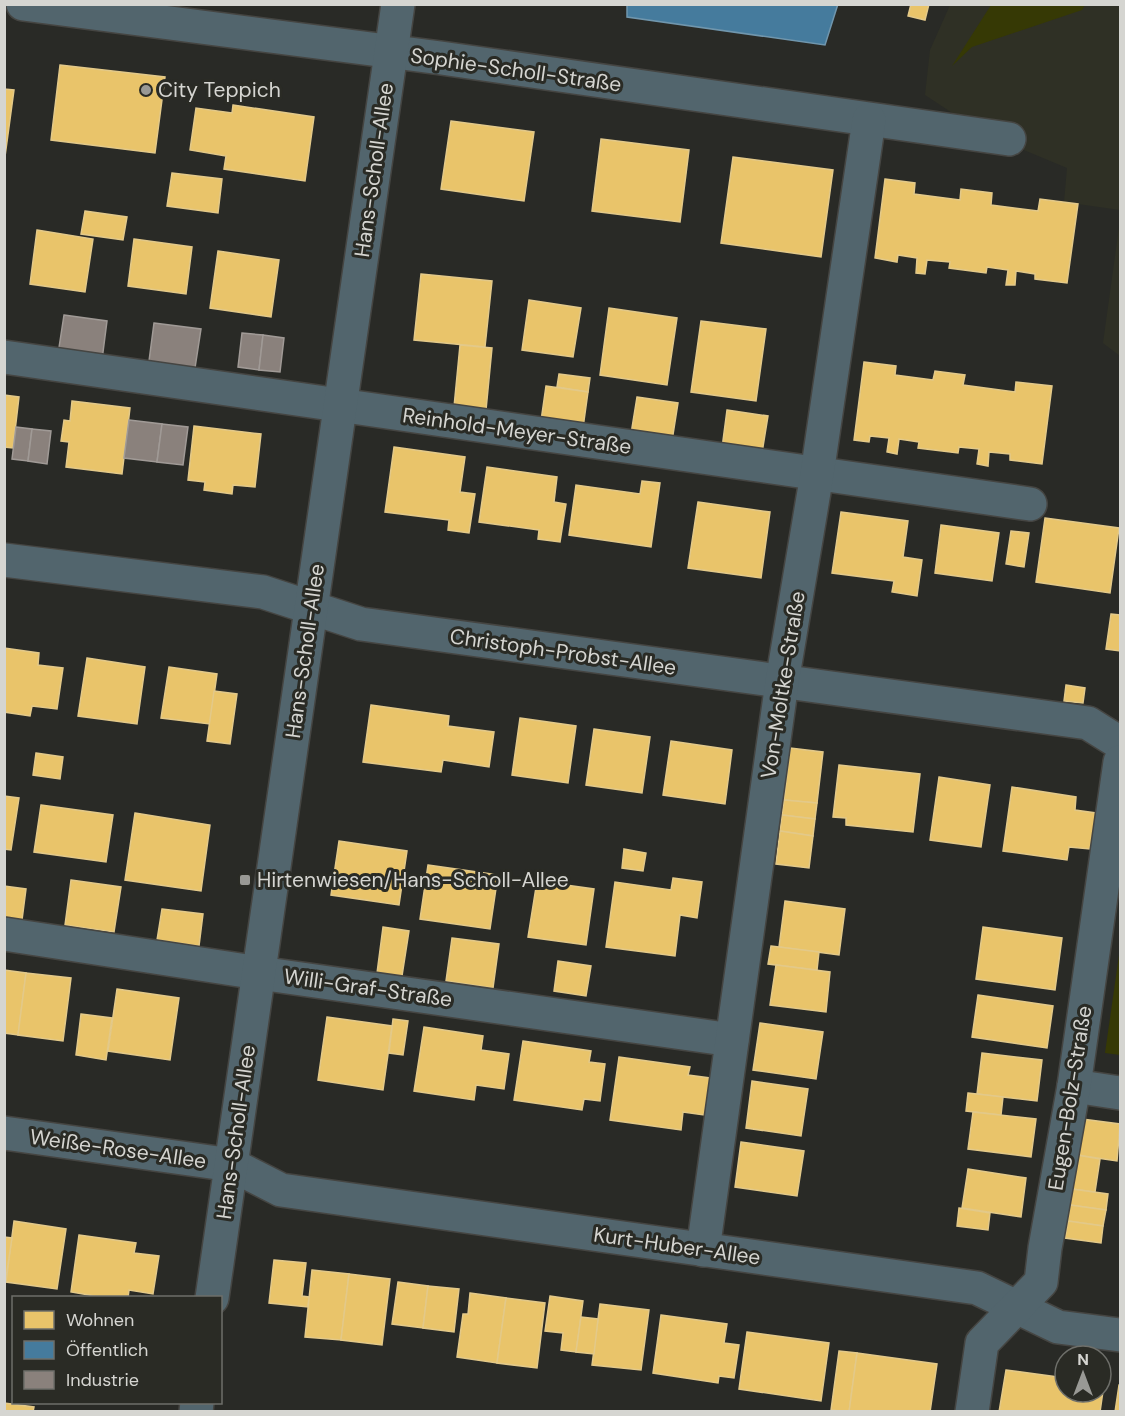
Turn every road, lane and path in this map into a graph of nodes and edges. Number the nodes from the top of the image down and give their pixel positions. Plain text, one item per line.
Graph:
1 (23, 4) edge
2 (398, 4) edge
3 (391, 52) junction
4 (869, 120) junction
5 (1009, 139) dead end
6 (4, 357) edge
7 (340, 405) junction
8 (817, 474) junction
9 (1030, 504) dead end
10 (4, 560) edge
11 (311, 608) junction
12 (782, 682) junction
13 (1120, 743) edge
14 (1120, 762) edge
15 (4, 934) edge
16 (259, 973) junction
17 (732, 1040) junction
18 (1074, 1086) junction
19 (1120, 1093) edge
20 (4, 1133) edge
21 (232, 1165) junction
22 (703, 1250) junction
23 (212, 1296) edge
24 (1016, 1306) junction
25 (1120, 1335) edge
26 (972, 1412) edge

1 - 3 street, Sophie-Scholl-Straße
2 - 3 street, Hans-Scholl-Allee
3 - 4 street, Sophie-Scholl-Straße
3 - 7 street, Hans-Scholl-Allee
4 - 5 street, Sophie-Scholl-Straße
4 - 8 street, Von-Moltke-Straße
6 - 7 street, Reinhold-Meyer-Straße
7 - 8 street, Reinhold-Meyer-Straße
7 - 11 street, Hans-Scholl-Allee
8 - 9 street, Reinhold-Meyer-Straße
8 - 12 street, Von-Moltke-Straße
10 - 11 street, Christoph-Probst-Allee
11 - 12 street, Christoph-Probst-Allee
11 - 16 street, Hans-Scholl-Allee
12 - 13 street, Christoph-Probst-Allee
12 - 17 street, Von-Moltke-Straße
14 - 18 street, Eugen-Bolz-Straße
15 - 16 street, Willi-Graf-Straße
16 - 17 street, Willi-Graf-Straße
16 - 21 street, Hans-Scholl-Allee
17 - 22 street, Von-Moltke-Straße
18 - 19 street
18 - 24 street, Eugen-Bolz-Straße
20 - 21 street, Weiße-Rose-Allee
21 - 22 street, Kurt-Huber-Allee
21 - 23 street, Hans-Scholl-Allee
22 - 24 street, Kurt-Huber-Allee
24 - 25 street, Kurt-Huber-Allee
24 - 26 street, Eugen-Bolz-Straße

